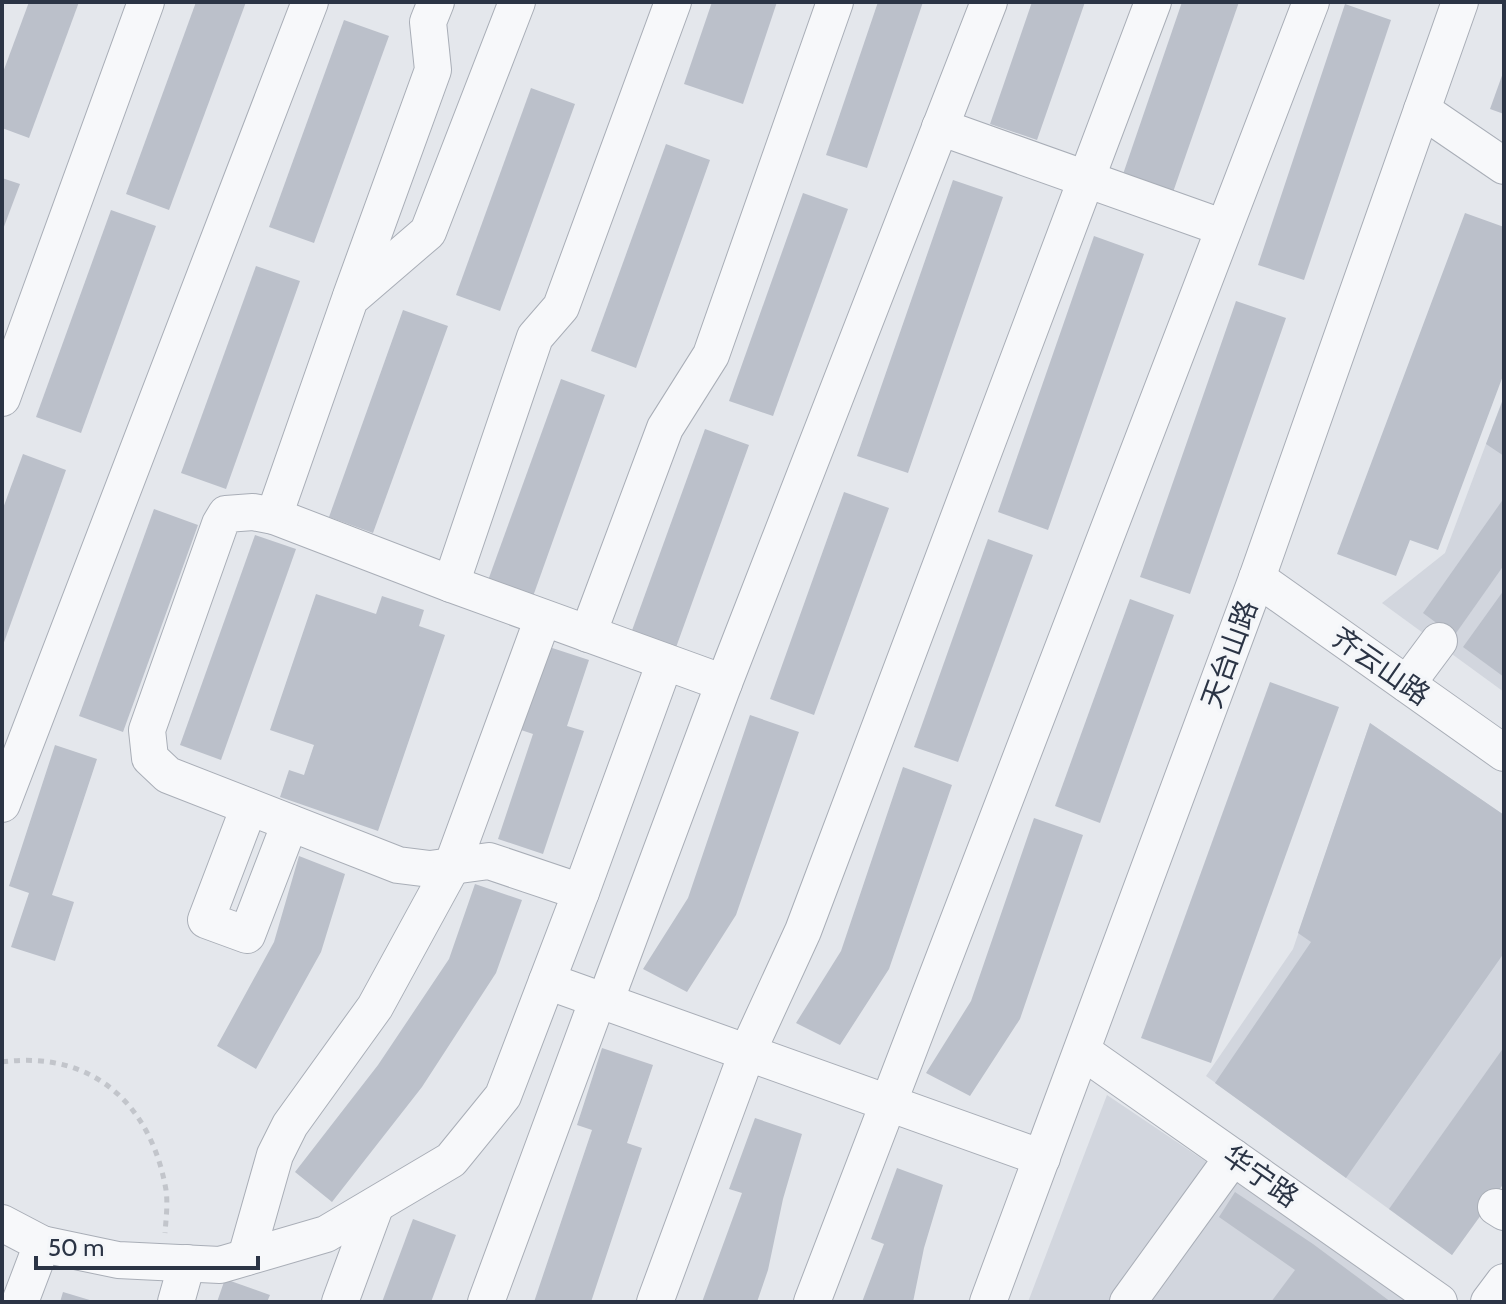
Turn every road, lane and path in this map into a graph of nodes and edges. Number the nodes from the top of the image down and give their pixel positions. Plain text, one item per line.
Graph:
1 (146, 2) edge
2 (310, 2) edge
3 (436, 2) edge
4 (673, 2) edge
5 (835, 2) edge
6 (989, 2) edge
7 (1153, 2) edge
8 (1311, 2) edge
9 (1460, 2) edge
10 (510, 4) edge
11 (1422, 110) junction
12 (940, 127) junction
13 (1504, 166) edge
14 (1086, 179) junction
15 (1224, 228) junction
16 (350, 299) junction
17 (2, 398) edge
18 (274, 516) junction
19 (1257, 578) junction
20 (451, 584) junction
21 (543, 618) junction
22 (588, 634) junction
23 (1439, 641) dead end
24 (665, 662) junction
25 (724, 683) junction
26 (1407, 684) junction
27 (1504, 753) edge
28 (2, 804) edge
29 (249, 807) junction
30 (290, 823) junction
31 (452, 866) junction
32 (581, 892) junction
33 (547, 981) junction
34 (602, 1001) junction
35 (1082, 1051) junction
36 (747, 1053) junction
37 (2, 1062) edge
38 (890, 1103) junction
39 (1233, 1157) junction
40 (1042, 1158) junction
41 (375, 1207) junction
42 (2, 1223) edge
43 (42, 1244) junction
44 (246, 1257) junction
45 (176, 1262) junction
46 (1504, 1282) edge
47 (20, 1302) edge
48 (176, 1302) edge
49 (340, 1302) edge
50 (486, 1302) edge
51 (655, 1302) edge
52 (812, 1302) edge
53 (988, 1302) edge
54 (1128, 1302) edge
55 (1439, 1302) edge
56 (1489, 1302) edge

1 - 17 street
2 - 28 street
3 - 16 street
4 - 20 street
5 - 22 street
6 - 12 street
7 - 14 street
8 - 15 street
9 - 11 street, 天台山路
10 - 16 street
11 - 13 street
11 - 19 street, 天台山路
12 - 14 street
12 - 25 street
14 - 15 street
14 - 36 street
15 - 38 street
16 - 18 street
18 - 20 street
18 - 29 street
19 - 26 street, 齐云山路
19 - 35 street, 天台山路
20 - 21 street
21 - 22 street
21 - 31 street
22 - 24 street
23 - 26 street
24 - 25 street
24 - 32 street
25 - 34 street
26 - 27 street, 齐云山路
29 - 30 street
29 - 30 street
30 - 31 street
31 - 32 street
31 - 44 street
32 - 33 street
33 - 34 street
33 - 41 street
34 - 36 street
34 - 50 street
35 - 39 street, 华宁路
35 - 40 street, 天台山路
36 - 38 street
36 - 51 street
37 - 45 path
38 - 40 street
38 - 52 street
39 - 54 street
39 - 55 street, 华宁路
40 - 53 street, 天台山路
41 - 44 street
41 - 49 street
42 - 43 street
43 - 45 street
43 - 47 street
44 - 45 street
45 - 48 street
46 - 56 street

